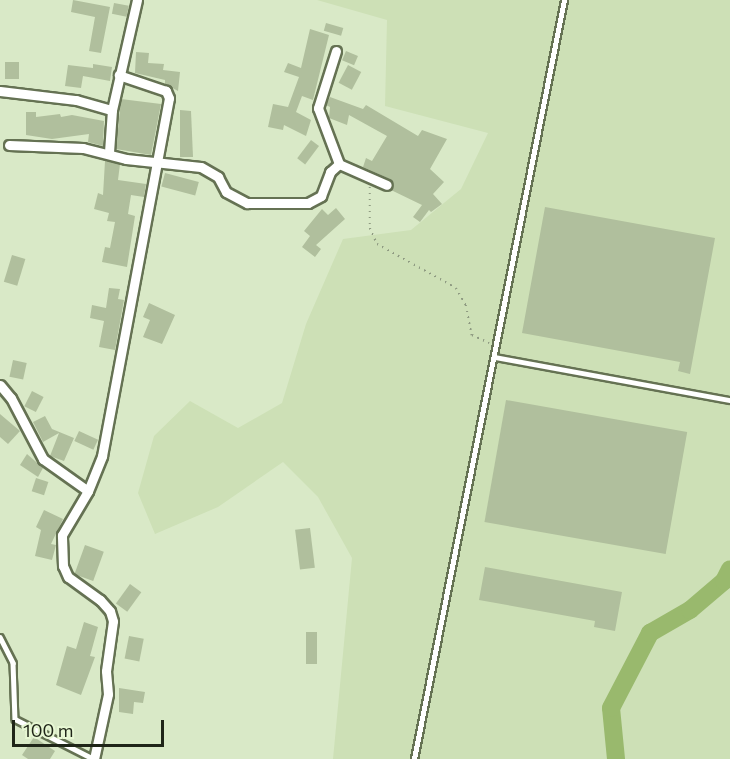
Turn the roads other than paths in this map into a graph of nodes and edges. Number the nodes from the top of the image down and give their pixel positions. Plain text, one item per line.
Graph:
1 (137, 0) edge
2 (564, 0) edge
3 (336, 51) dead end
4 (119, 75) junction
5 (0, 91) edge
6 (112, 110) junction
7 (9, 145) dead end
8 (109, 152) junction
9 (158, 164) junction
10 (339, 164) junction
11 (387, 185) dead end
12 (495, 357) junction
13 (0, 385) edge
14 (730, 400) edge
15 (88, 491) junction
16 (0, 637) edge
17 (94, 759) edge
18 (414, 759) edge

1 - 4 street
2 - 12 lane
3 - 10 street
4 - 6 street
4 - 9 street
5 - 6 street
6 - 8 street
7 - 8 street
8 - 9 street
9 - 10 street
9 - 15 street
10 - 11 street
12 - 14 lane
12 - 18 lane
13 - 15 street
15 - 17 street
16 - 17 lane

